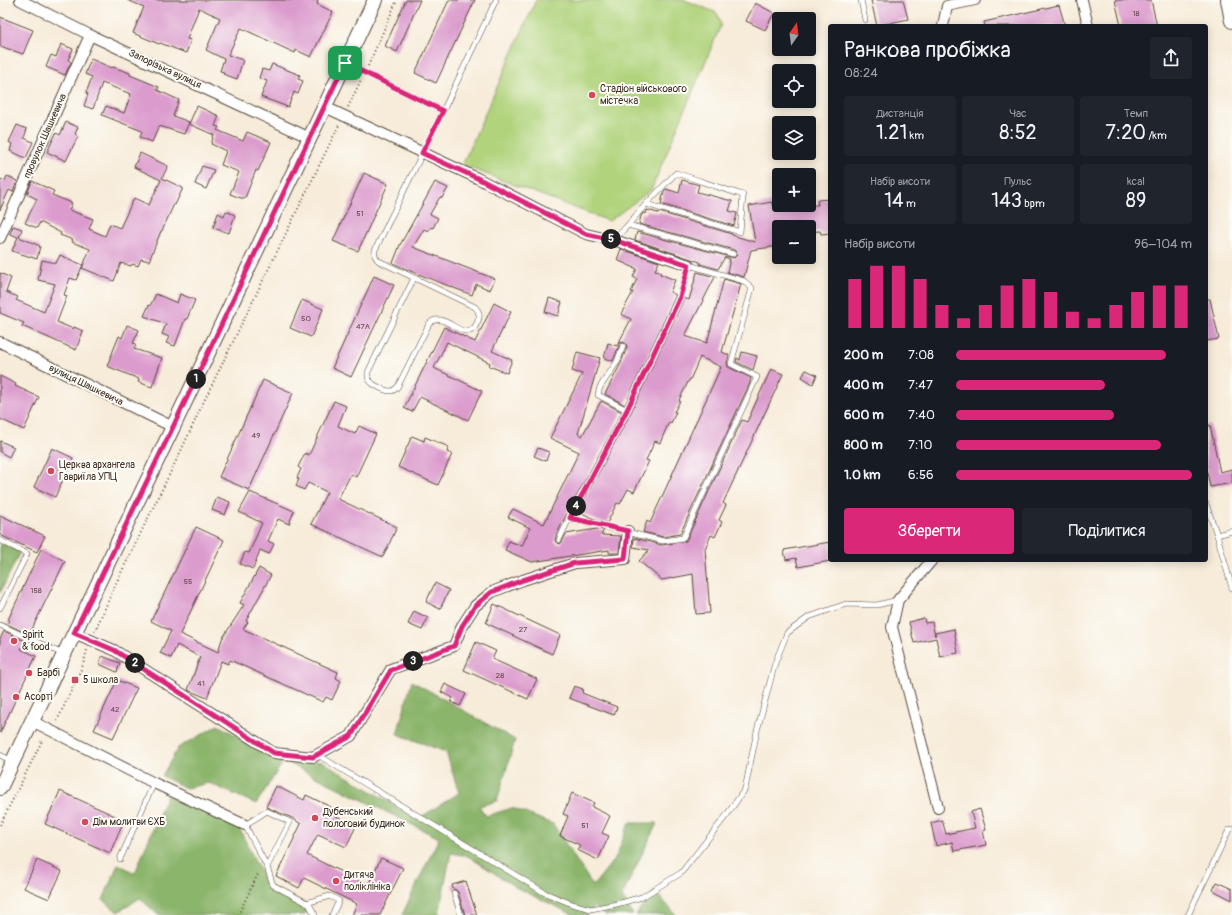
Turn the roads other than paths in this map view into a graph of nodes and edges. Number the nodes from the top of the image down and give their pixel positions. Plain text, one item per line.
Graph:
1 (20, 0) edge
2 (375, 0) edge
3 (496, 0) edge
4 (861, 0) edge
5 (975, 0) edge
6 (1082, 0) edge
7 (1228, 0) edge
8 (946, 3) edge
9 (865, 20) dead end
10 (1232, 21) edge
11 (943, 24) edge
12 (1088, 24) edge
13 (90, 34) junction
14 (345, 63) junction
15 (325, 107) junction
16 (443, 111) junction
17 (310, 138) junction
18 (422, 153) junction
19 (646, 204) junction
20 (628, 225) junction
21 (0, 238) edge
22 (614, 240) junction
23 (733, 254) dead end
24 (689, 265) junction
25 (414, 278) dead end
26 (0, 342) edge
27 (623, 346) dead end
28 (627, 410) junction
29 (173, 427) junction
30 (1208, 510) edge
31 (570, 518) junction
32 (628, 531) junction
33 (1232, 531) edge
34 (1217, 535) junction
35 (0, 540) edge
36 (559, 540) dead end
37 (930, 562) edge
38 (1232, 588) edge
39 (898, 600) junction
40 (0, 608) edge
41 (0, 625) edge
42 (74, 633) junction
43 (64, 655) junction
44 (32, 721) junction
45 (318, 754) junction
46 (0, 755) edge
47 (13, 761) junction
48 (154, 783) junction
49 (0, 788) edge
50 (938, 808) dead end
51 (245, 825) junction
52 (1232, 829) edge
53 (120, 859) dead end
54 (266, 864) junction
55 (454, 893) dead end
56 (306, 903) junction
57 (315, 915) edge
58 (332, 915) edge
59 (461, 915) edge
60 (1188, 915) edge

1 - 13 street, Запорізька вулиця
2 - 14 main road
3 - 16 lane
4 - 9 lane
5 - 8 street
6 - 12 street
7 - 10 main road
8 - 11 street
13 - 17 street, Запорізька вулиця
13 - 21 street, провулок Шашкевича
14 - 15 main road
14 - 16 lane
15 - 17 main road
15 - 18 street
16 - 18 lane
17 - 29 main road
18 - 22 street
18 - 25 lane
19 - 19 lane
19 - 20 lane
20 - 22 lane
20 - 23 lane
22 - 24 street
24 - 28 lane
24 - 32 lane
26 - 29 street, вулиця Шашкевича
27 - 28 lane
28 - 31 lane
29 - 42 main road
30 - 34 lane
31 - 32 lane
31 - 36 lane
32 - 45 street
33 - 34 lane
34 - 38 lane
35 - 40 lane
37 - 39 street
39 - 45 lane
39 - 50 street
41 - 43 lane
42 - 43 main road
42 - 45 street
43 - 44 main road
44 - 47 main road
44 - 48 street
46 - 47 lane
47 - 49 main road
48 - 51 street
48 - 53 lane
51 - 54 lane
51 - 54 lane
52 - 60 lane
54 - 56 lane
55 - 59 lane
56 - 57 lane
56 - 58 lane

